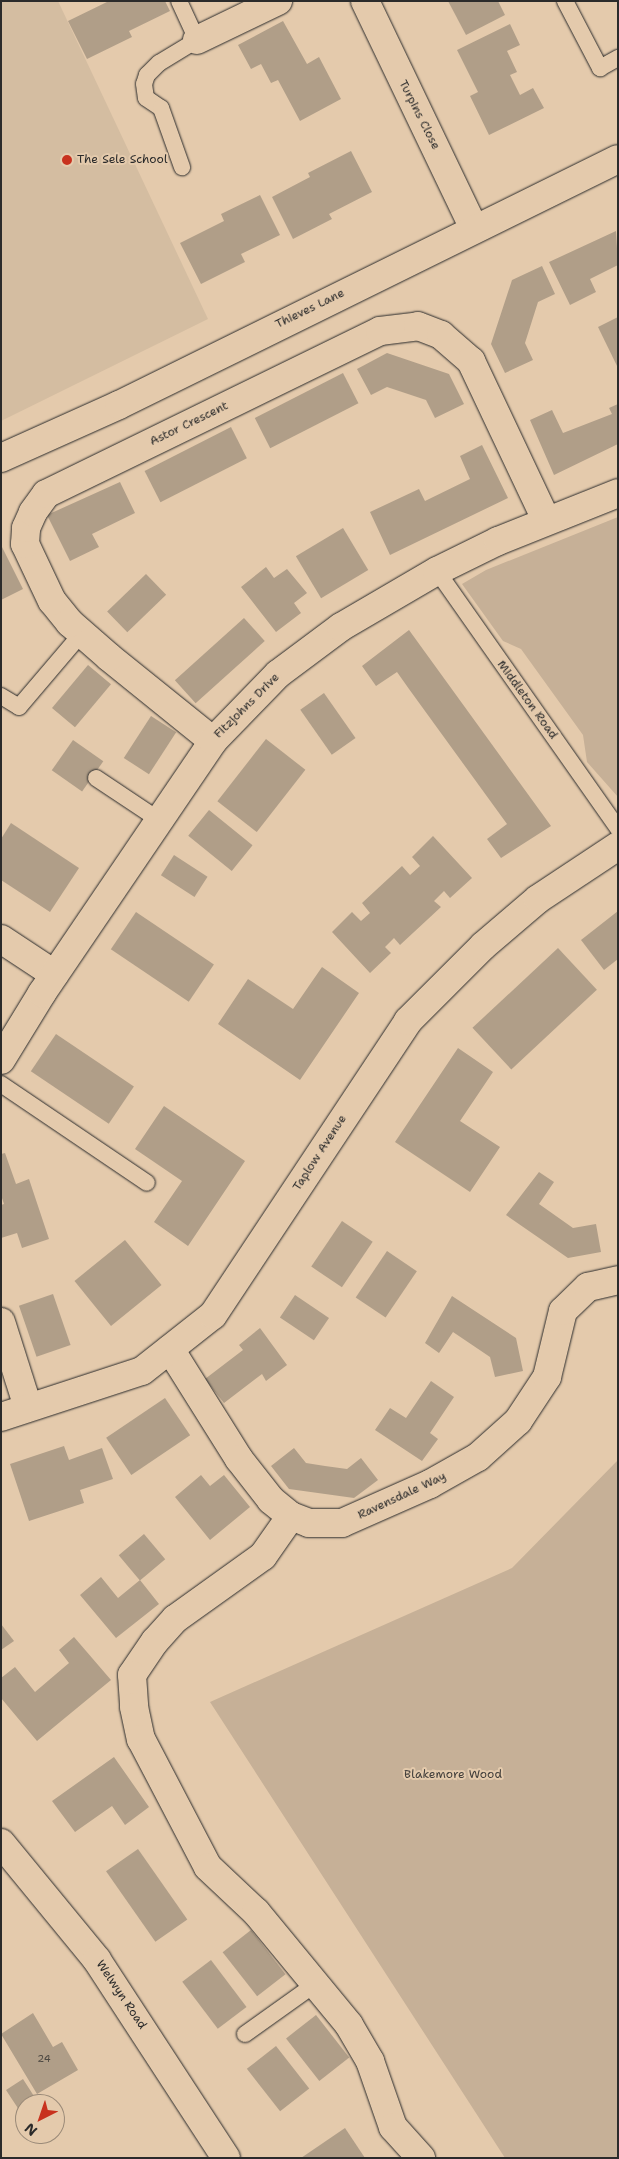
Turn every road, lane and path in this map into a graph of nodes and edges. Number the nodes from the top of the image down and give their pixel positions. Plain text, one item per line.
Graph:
1 (179, 1) edge
2 (278, 1) edge
3 (365, 1) edge
4 (565, 1) edge
5 (197, 40) junction
6 (618, 58) edge
7 (618, 159) edge
8 (182, 167) dead end
9 (474, 228) junction
10 (1, 458) edge
11 (618, 493) edge
12 (546, 520) junction
13 (437, 571) junction
14 (82, 633) junction
15 (1, 696) edge
16 (213, 741) junction
17 (96, 778) dead end
18 (159, 820) junction
19 (618, 829) edge
20 (618, 846) edge
21 (1, 939) edge
22 (54, 974) junction
23 (1, 1060) edge
24 (1, 1084) edge
25 (147, 1183) dead end
26 (618, 1280) edge
27 (1, 1322) edge
28 (170, 1349) junction
29 (28, 1407) junction
30 (1, 1417) edge
31 (291, 1516) junction
32 (1, 1843) edge
33 (315, 1984) junction
34 (245, 2034) dead end
35 (226, 2158) edge
36 (421, 2158) edge

1 - 5 lane
2 - 5 street
3 - 9 street, Turpins Close
4 - 6 lane
5 - 8 lane
7 - 9 street, Thieves Lane
9 - 10 street, Thieves Lane
11 - 12 street, Fitzjohns Drive
12 - 13 street, Fitzjohns Drive
12 - 14 street, Astor Crescent
13 - 16 street, Fitzjohns Drive
13 - 19 lane, Middleton Road
14 - 15 lane
14 - 16 street, Astor Crescent
16 - 18 street, Fitzjohns Drive
17 - 18 lane
18 - 22 street, Fitzjohns Drive
20 - 28 street, Taplow Avenue
21 - 22 street
22 - 23 street, Fitzjohns Drive
24 - 25 lane
26 - 31 street, Ravensdale Way
27 - 29 street
28 - 29 street, Taplow Avenue
28 - 31 street, Ravensdale Way
29 - 30 street, Taplow Avenue
31 - 33 street
32 - 35 street, Welwyn Road
33 - 34 lane
33 - 36 street

